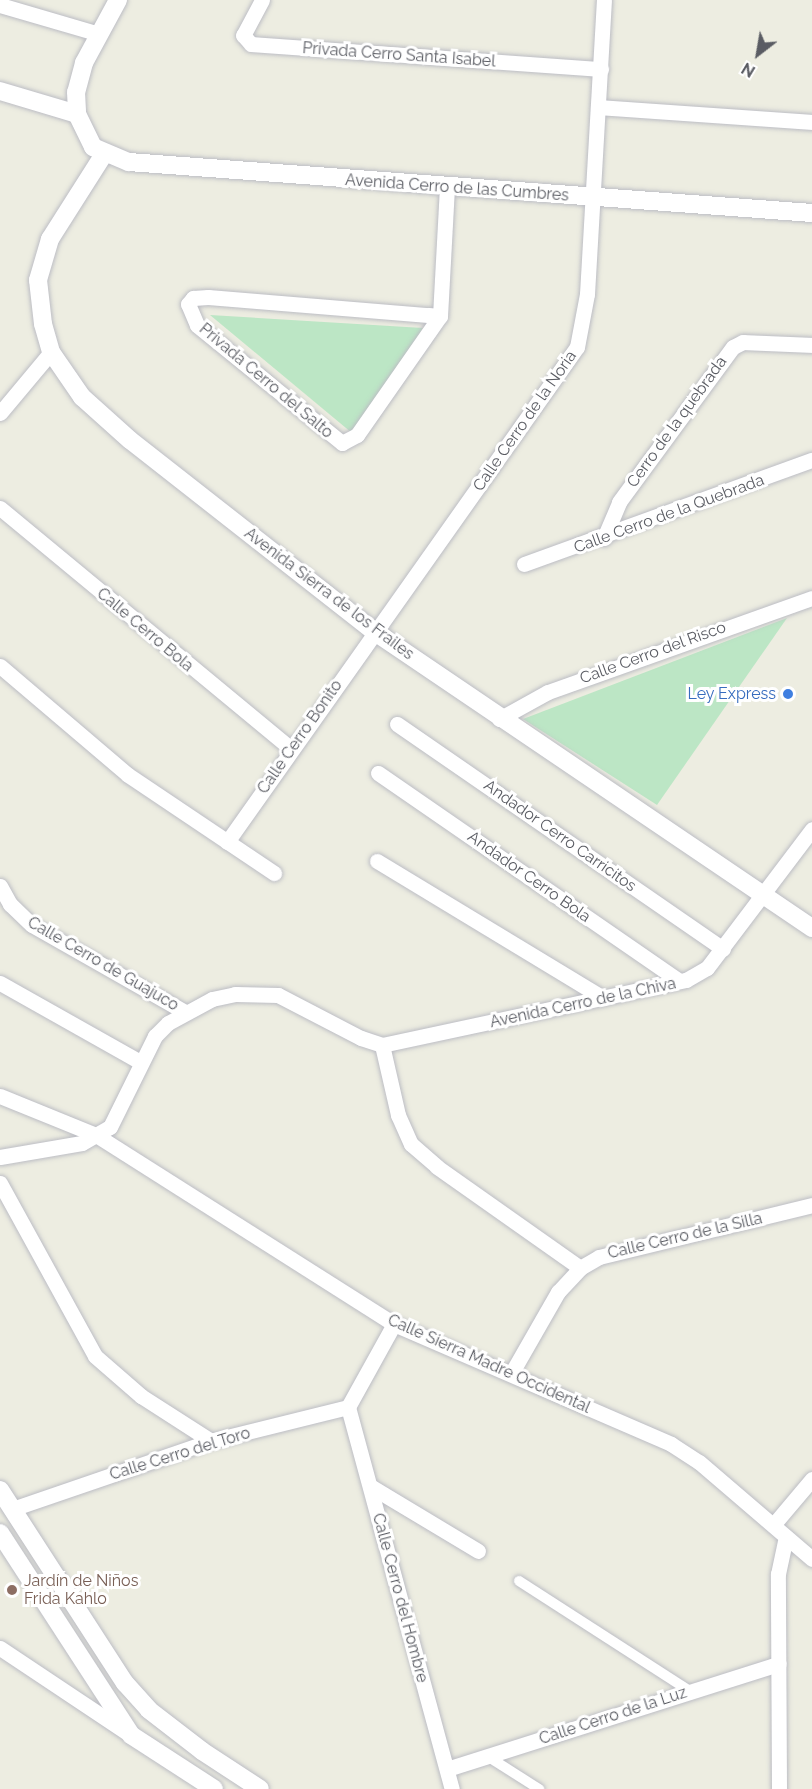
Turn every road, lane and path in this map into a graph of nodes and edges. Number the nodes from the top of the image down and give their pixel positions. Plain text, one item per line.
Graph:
1 (118, 0) edge
2 (262, 0) edge
3 (604, 0) edge
4 (0, 5) edge
5 (99, 34) junction
6 (601, 69) junction
7 (0, 91) edge
8 (598, 107) junction
9 (77, 114) junction
10 (812, 122) edge
11 (104, 154) junction
12 (447, 188) junction
13 (594, 197) junction
14 (812, 213) edge
15 (440, 316) junction
16 (812, 345) edge
17 (51, 352) junction
18 (0, 413) edge
19 (812, 460) edge
20 (0, 508) edge
21 (604, 538) junction
22 (524, 564) dead end
23 (812, 598) edge
24 (375, 632) junction
25 (0, 666) edge
26 (499, 719) junction
27 (397, 723) dead end
28 (291, 749) junction
29 (378, 773) dead end
30 (812, 829) edge
31 (227, 842) junction
32 (377, 861) dead end
33 (274, 873) dead end
34 (0, 886) edge
35 (764, 897) junction
36 (812, 928) edge
37 (723, 949) junction
38 (679, 981) junction
39 (0, 983) edge
40 (603, 998) junction
41 (185, 1011) junction
42 (386, 1044) junction
43 (140, 1062) junction
44 (0, 1096) edge
45 (96, 1135) junction
46 (0, 1157) edge
47 (0, 1183) edge
48 (812, 1205) edge
49 (580, 1268) junction
50 (394, 1324) junction
51 (511, 1374) junction
52 (348, 1407) junction
53 (211, 1442) junction
54 (812, 1479) edge
55 (370, 1486) junction
56 (0, 1490) edge
57 (15, 1508) junction
58 (774, 1524) junction
59 (0, 1533) edge
60 (786, 1536) junction
61 (478, 1551) dead end
62 (812, 1558) edge
63 (519, 1581) dead end
64 (0, 1648) edge
65 (105, 1652) junction
66 (86, 1662) junction
67 (779, 1664) junction
68 (691, 1692) junction
69 (131, 1735) junction
70 (487, 1756) junction
71 (447, 1769) junction
72 (214, 1789) edge
73 (260, 1789) edge
74 (452, 1789) edge
75 (539, 1789) edge
76 (779, 1789) edge

1 - 5 street
2 - 6 street, Privada Cerro Santa Isabel
3 - 6 street, Calle Cerro de la Noria
4 - 5 street
5 - 9 street
6 - 8 street, Calle Cerro de la Noria
7 - 9 street
8 - 10 street
8 - 13 street, Calle Cerro de la Noria
9 - 11 street
11 - 12 street, Avenida Cerro de las Cumbres
11 - 17 street, Avenida Sierra de los Frailes
12 - 13 street, Avenida Cerro de las Cumbres
12 - 15 street
13 - 14 street, Avenida Cerro de las Cumbres
13 - 24 street, Calle Cerro de la Noria
15 - 15 street, Privada Cerro del Salto
16 - 21 street, Cerro de la quebrada
17 - 18 street
17 - 24 street, Avenida Sierra de los Frailes
19 - 21 street, Calle Cerro de la Quebrada
20 - 28 street, Calle Cerro Bola
21 - 22 street, Calle Cerro de la Quebrada
23 - 26 street, Calle Cerro del Risco
24 - 26 street, Avenida Sierra de los Frailes
24 - 28 street, Calle Cerro Bonito
25 - 31 street
26 - 35 street, Avenida Sierra de los Frailes
27 - 37 street, Andador Cerro Carricitos
28 - 31 street, Calle Cerro Bonito
29 - 38 street, Andador Cerro Bola
30 - 35 street, Avenida Cerro de la Chiva
31 - 33 street
32 - 40 street
34 - 41 street, Calle Cerro de Guajuco
35 - 36 street, Avenida Sierra de los Frailes
35 - 37 street, Avenida Cerro de la Chiva
37 - 38 street, Avenida Cerro de la Chiva
38 - 40 street, Avenida Cerro de la Chiva
39 - 43 street
40 - 42 street, Avenida Cerro de la Chiva
41 - 42 street
41 - 43 street
42 - 49 street
43 - 45 street
44 - 45 street, Calle Sierra Madre Occidental
45 - 46 street
45 - 50 street, Calle Sierra Madre Occidental
47 - 53 street
48 - 49 street, Calle Cerro de la Silla
49 - 51 street, Calle Cerro de la Silla
50 - 51 street, Calle Sierra Madre Occidental
50 - 52 street
51 - 58 street, Calle Sierra Madre Occidental
52 - 53 street, Calle Cerro del Toro
52 - 55 street, Calle Cerro del Hombre
53 - 57 street, Calle Cerro del Toro
54 - 58 street
55 - 61 street
55 - 71 street, Calle Cerro del Hombre
56 - 57 street
57 - 65 street
58 - 60 street, Calle Sierra Madre Occidental
59 - 66 street
60 - 62 street, Calle Sierra Madre Occidental
60 - 67 street
63 - 68 street
64 - 69 street
65 - 66 street
65 - 73 street
66 - 69 street
67 - 68 street, Calle Cerro de la Luz
67 - 76 street
68 - 70 street, Calle Cerro de la Luz
69 - 72 street
70 - 71 street, Calle Cerro de la Luz
70 - 75 street
71 - 74 street, Calle Cerro del Hombre

